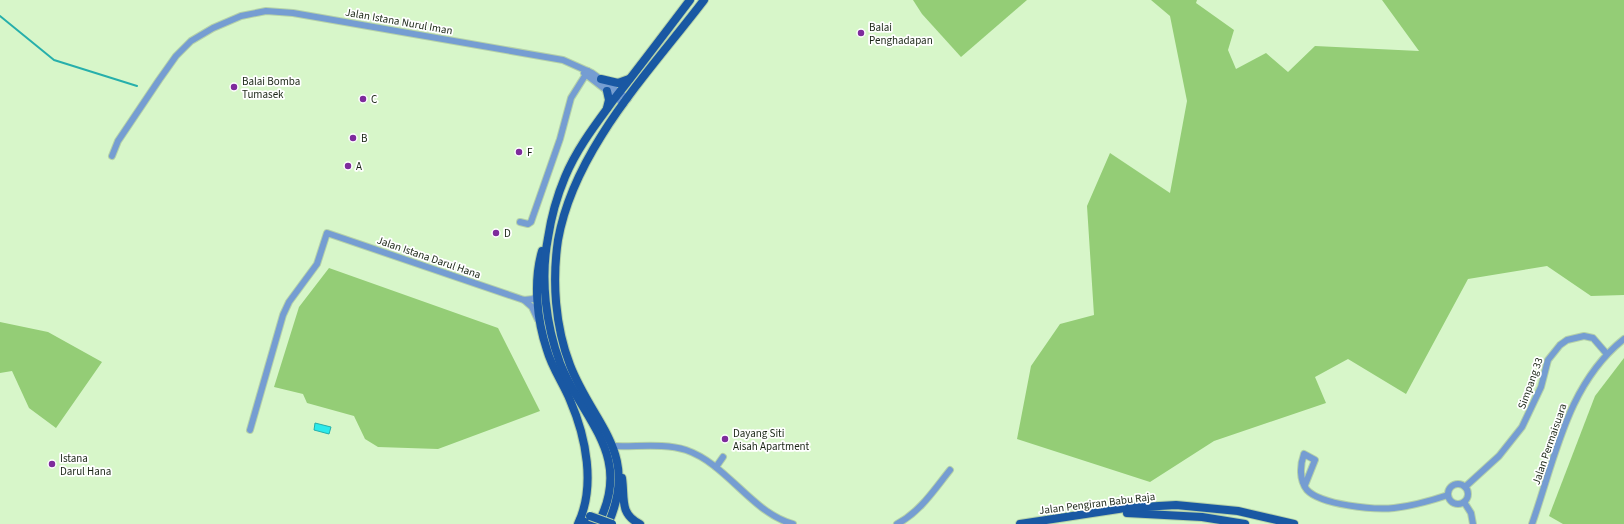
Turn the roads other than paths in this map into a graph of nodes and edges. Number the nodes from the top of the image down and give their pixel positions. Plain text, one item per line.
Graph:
1 (690, 0) edge
2 (704, 0) edge
3 (587, 73) junction
4 (630, 78) junction
5 (601, 79) junction
6 (607, 91) junction
7 (618, 95) junction
8 (626, 101) junction
9 (607, 108) junction
10 (112, 156) dead end
11 (520, 222) dead end
12 (548, 238) junction
13 (538, 294) junction
14 (524, 300) junction
15 (541, 326) junction
16 (1624, 339) edge
17 (1606, 353) junction
18 (250, 430) dead end
19 (614, 446) junction
20 (723, 457) dead end
21 (617, 464) junction
22 (716, 467) junction
23 (950, 470) dead end
24 (1305, 485) dead end
25 (1465, 487) junction
26 (1448, 495) junction
27 (1464, 502) junction
28 (580, 519) edge
29 (590, 524) edge
30 (598, 524) edge
31 (608, 524) edge
32 (612, 524) edge
33 (640, 524) edge
34 (793, 524) edge
35 (897, 524) edge
36 (1020, 524) edge
37 (1042, 524) edge
38 (1245, 524) edge
39 (1294, 524) edge
40 (1473, 524) edge
41 (1532, 524) edge

1 - 4 main road
2 - 8 main road
3 - 5 street, Jalan Istana Nurul Iman
3 - 6 street, Jalan Istana Nurul Iman
3 - 10 street, Jalan Istana Nurul Iman
3 - 11 street
4 - 5 main road
4 - 7 main road
5 - 7 street, Jalan Istana Nurul Iman
6 - 7 street, Jalan Istana Nurul Iman
6 - 9 main road
7 - 8 street, Jalan Istana Nurul Iman
7 - 9 main road
8 - 19 main road
9 - 12 main road
12 - 13 main road
12 - 30 main road
13 - 14 street
13 - 15 main road
14 - 15 street
14 - 18 street, Jalan Istana Darul Hana
15 - 28 main road
16 - 17 street, Jalan Permaisuara
17 - 25 street, Simpang 33
17 - 41 street, Jalan Permaisuara
19 - 21 main road
19 - 22 street
20 - 22 street
21 - 31 main road
21 - 33 main road
22 - 34 street
23 - 35 street
24 - 26 street
25 - 26 street
25 - 27 street
26 - 27 street
27 - 40 street
28 - 29 main road
28 - 32 main road, bridge
36 - 39 main road, Jalan Pengiran Babu Raja
37 - 38 main road, Jalan Pengiran Babu Raja

